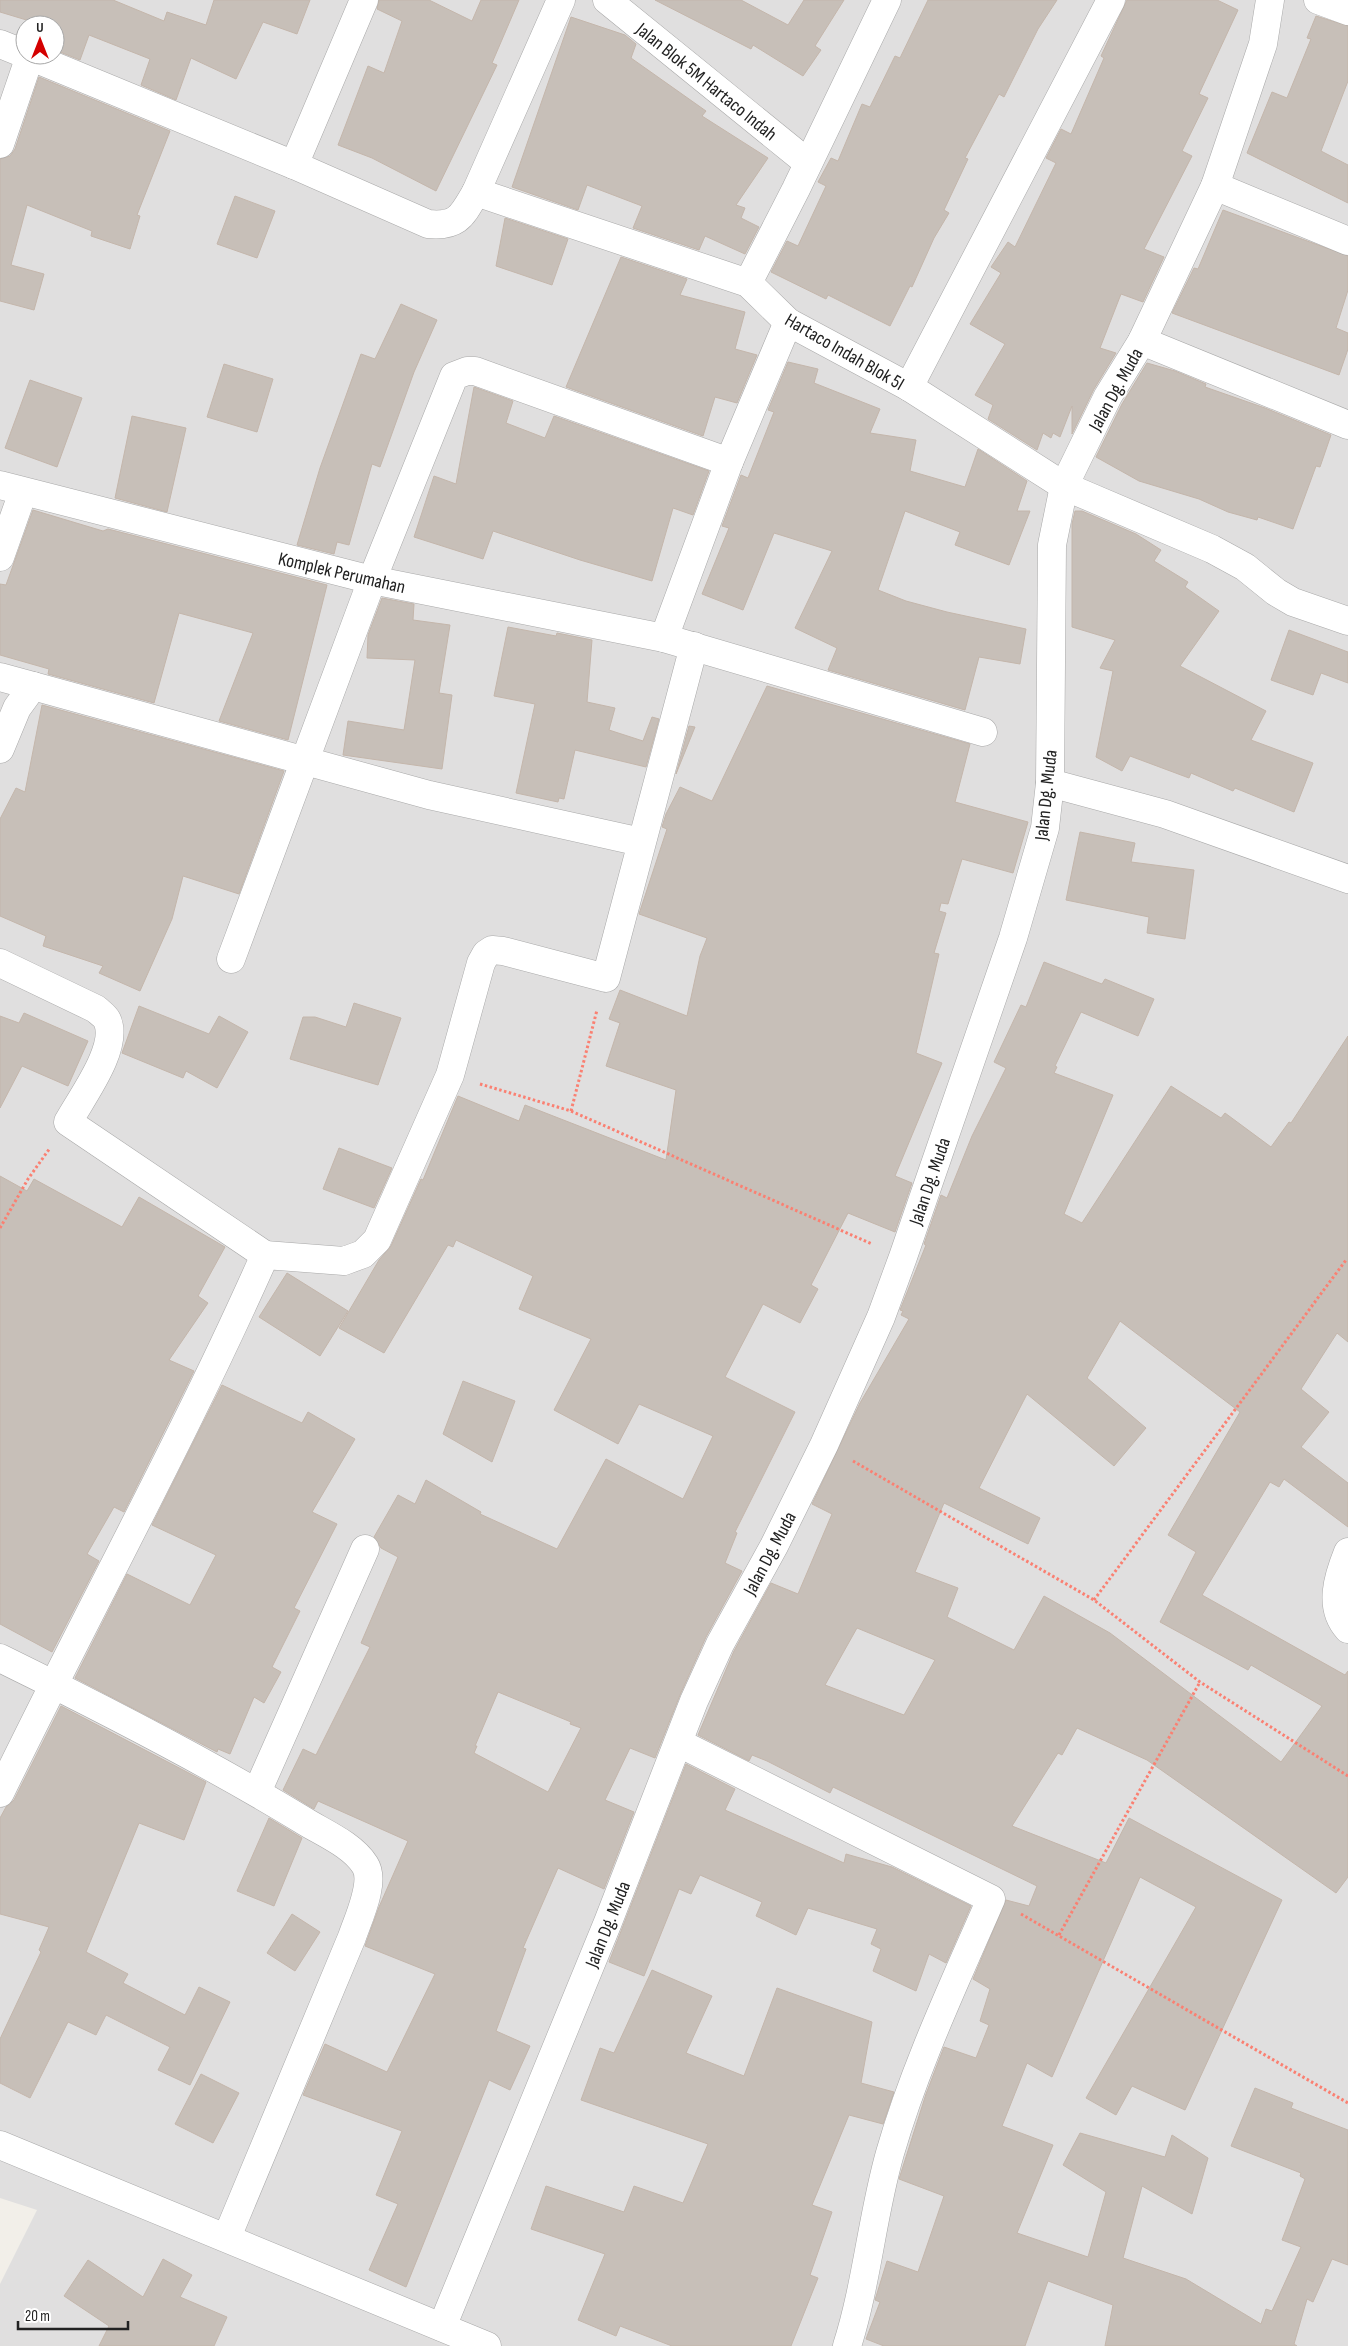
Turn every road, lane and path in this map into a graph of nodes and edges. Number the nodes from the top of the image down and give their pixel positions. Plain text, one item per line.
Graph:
1 (364, 0) edge
2 (562, 0) edge
3 (607, 0) edge
4 (887, 0) edge
5 (1111, 0) edge
6 (1270, 0) edge
7 (1318, 0) edge
8 (1348, 11) edge
9 (0, 44) edge
10 (15, 50) edge
11 (24, 65) edge
12 (51, 65) edge
13 (0, 144) edge
14 (808, 162) junction
15 (294, 165) junction
16 (1216, 186) junction
17 (476, 192) junction
18 (1348, 241) edge
19 (748, 283) junction
20 (788, 322) junction
21 (1142, 342) junction
22 (909, 387) junction
23 (1348, 425) edge
24 (729, 462) junction
25 (1064, 486) junction
26 (11, 489) edge
27 (0, 558) edge
28 (372, 580) junction
29 (1348, 621) edge
30 (664, 638) junction
31 (694, 646) junction
32 (0, 677) edge
33 (33, 686) junction
34 (984, 732) dead end
35 (0, 749) edge
36 (304, 762) junction
37 (1050, 783) junction
38 (641, 842) junction
39 (1348, 879) edge
40 (231, 959) dead end
41 (0, 963) edge
42 (606, 978) junction
43 (450, 1075) junction
44 (572, 1111) junction
45 (68, 1122) junction
46 (0, 1228) edge
47 (265, 1255) junction
48 (903, 1257) junction
49 (1346, 1260) dead end
50 (824, 1445) junction
51 (364, 1549) dead end
52 (1348, 1552) edge
53 (1094, 1600) junction
54 (1348, 1629) edge
55 (0, 1658) edge
56 (1200, 1682) junction
57 (53, 1684) junction
58 (679, 1743) junction
59 (1348, 1776) edge
60 (257, 1792) junction
61 (0, 1793) edge
62 (991, 1898) junction
63 (1059, 1934) junction
64 (1348, 2103) edge
65 (0, 2145) edge
66 (227, 2237) junction
67 (442, 2327) junction
68 (487, 2346) edge
69 (846, 2346) edge

1 - 15 street
2 - 17 street
3 - 14 street, Jalan Blok 5M Hartaco Indah
4 - 14 street
5 - 22 street
6 - 16 street, Jalan Dg. Muda
7 - 8 street
9 - 10 street
11 - 13 street
12 - 15 street
14 - 19 street
15 - 17 street
16 - 18 street
16 - 21 street, Jalan Dg. Muda
17 - 19 street, Hartaco Indah Blok 5I
19 - 20 street, Hartaco Indah Blok 5I
20 - 22 street, Hartaco Indah Blok 5I
20 - 24 street
21 - 23 street
21 - 25 street, Jalan Dg. Muda
22 - 25 street, Hartaco Indah Blok 5I
24 - 28 street
24 - 30 street
25 - 29 street, Hartaco Indah Blok 5I
25 - 37 street, Jalan Dg. Muda
26 - 27 street, Komplek Perumahan
26 - 28 street, Komplek Perumahan
28 - 30 street, Komplek Perumahan
28 - 36 street
30 - 31 street, Komplek Perumahan
31 - 34 street, Komplek Perumahan
31 - 38 street
32 - 33 street
33 - 35 street
33 - 36 street
36 - 38 street
36 - 40 street
37 - 39 street
37 - 48 street, Jalan Dg. Muda
38 - 42 street
41 - 45 street
42 - 43 street
42 - 44 path
43 - 44 path
43 - 47 street
44 - 48 path
45 - 46 path
45 - 47 street
47 - 57 street
48 - 50 street, Jalan Dg. Muda
49 - 53 path
50 - 53 path
50 - 58 street, Jalan Dg. Muda
51 - 60 street
52 - 54 street
53 - 56 path
55 - 57 street
56 - 59 path
56 - 63 path
57 - 60 street
57 - 61 street
58 - 62 street
58 - 67 street, Jalan Dg. Muda
60 - 66 street
62 - 63 path
62 - 69 street
63 - 64 path
65 - 66 street
66 - 67 street
67 - 68 street

